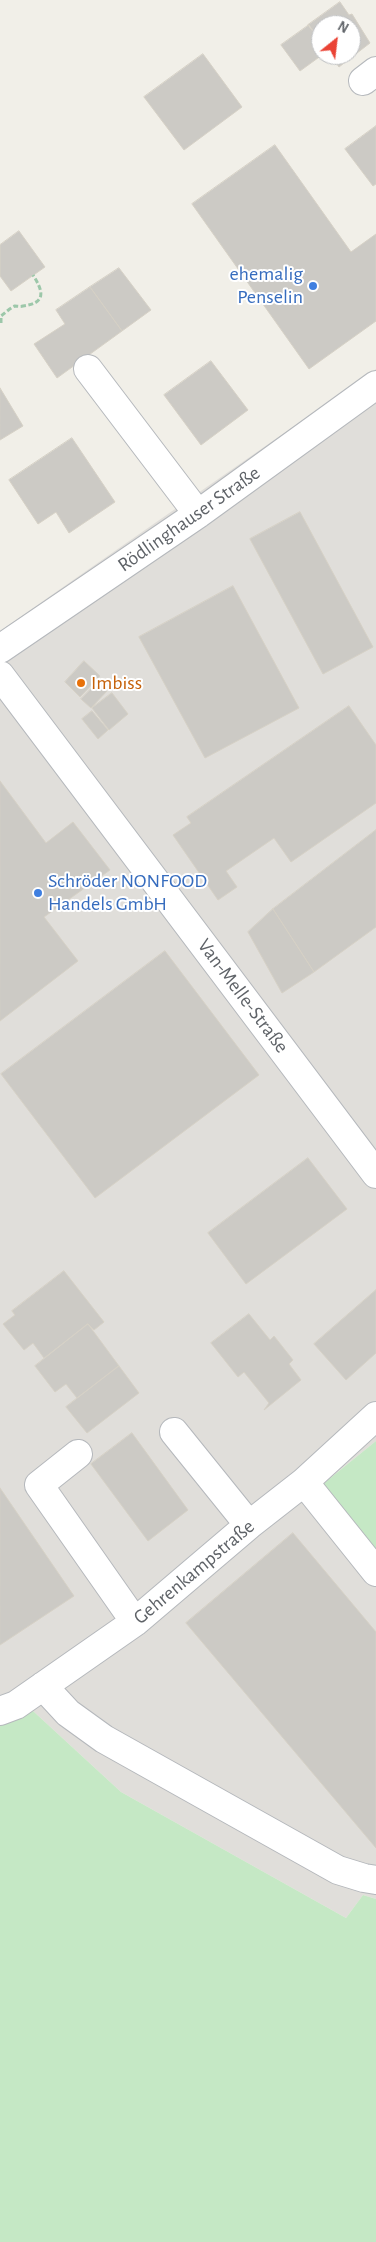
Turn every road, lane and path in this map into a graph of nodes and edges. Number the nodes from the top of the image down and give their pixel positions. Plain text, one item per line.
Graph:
1 (33, 275) dead end
2 (1, 323) edge
3 (88, 369) dead end
4 (376, 385) edge
5 (198, 514) junction
6 (0, 649) edge
7 (0, 675) edge
8 (376, 1174) edge
9 (376, 1416) edge
10 (174, 1432) dead end
11 (78, 1454) dead end
12 (304, 1482) junction
13 (249, 1525) junction
14 (376, 1572) edge
15 (135, 1622) junction
16 (43, 1686) junction
17 (0, 1711) edge
18 (376, 1880) edge

1 - 2 path
3 - 5 street
4 - 5 street, Rödlinghauser Straße
5 - 6 street, Rödlinghauser Straße
7 - 8 street, Van-Melle-Straße
9 - 12 street, Gehrenkampstraße
10 - 13 street
11 - 15 street
12 - 13 street, Gehrenkampstraße
12 - 14 street
13 - 15 street, Gehrenkampstraße
15 - 16 street, Gehrenkampstraße
16 - 17 street, Gehrenkampstraße
16 - 18 street

